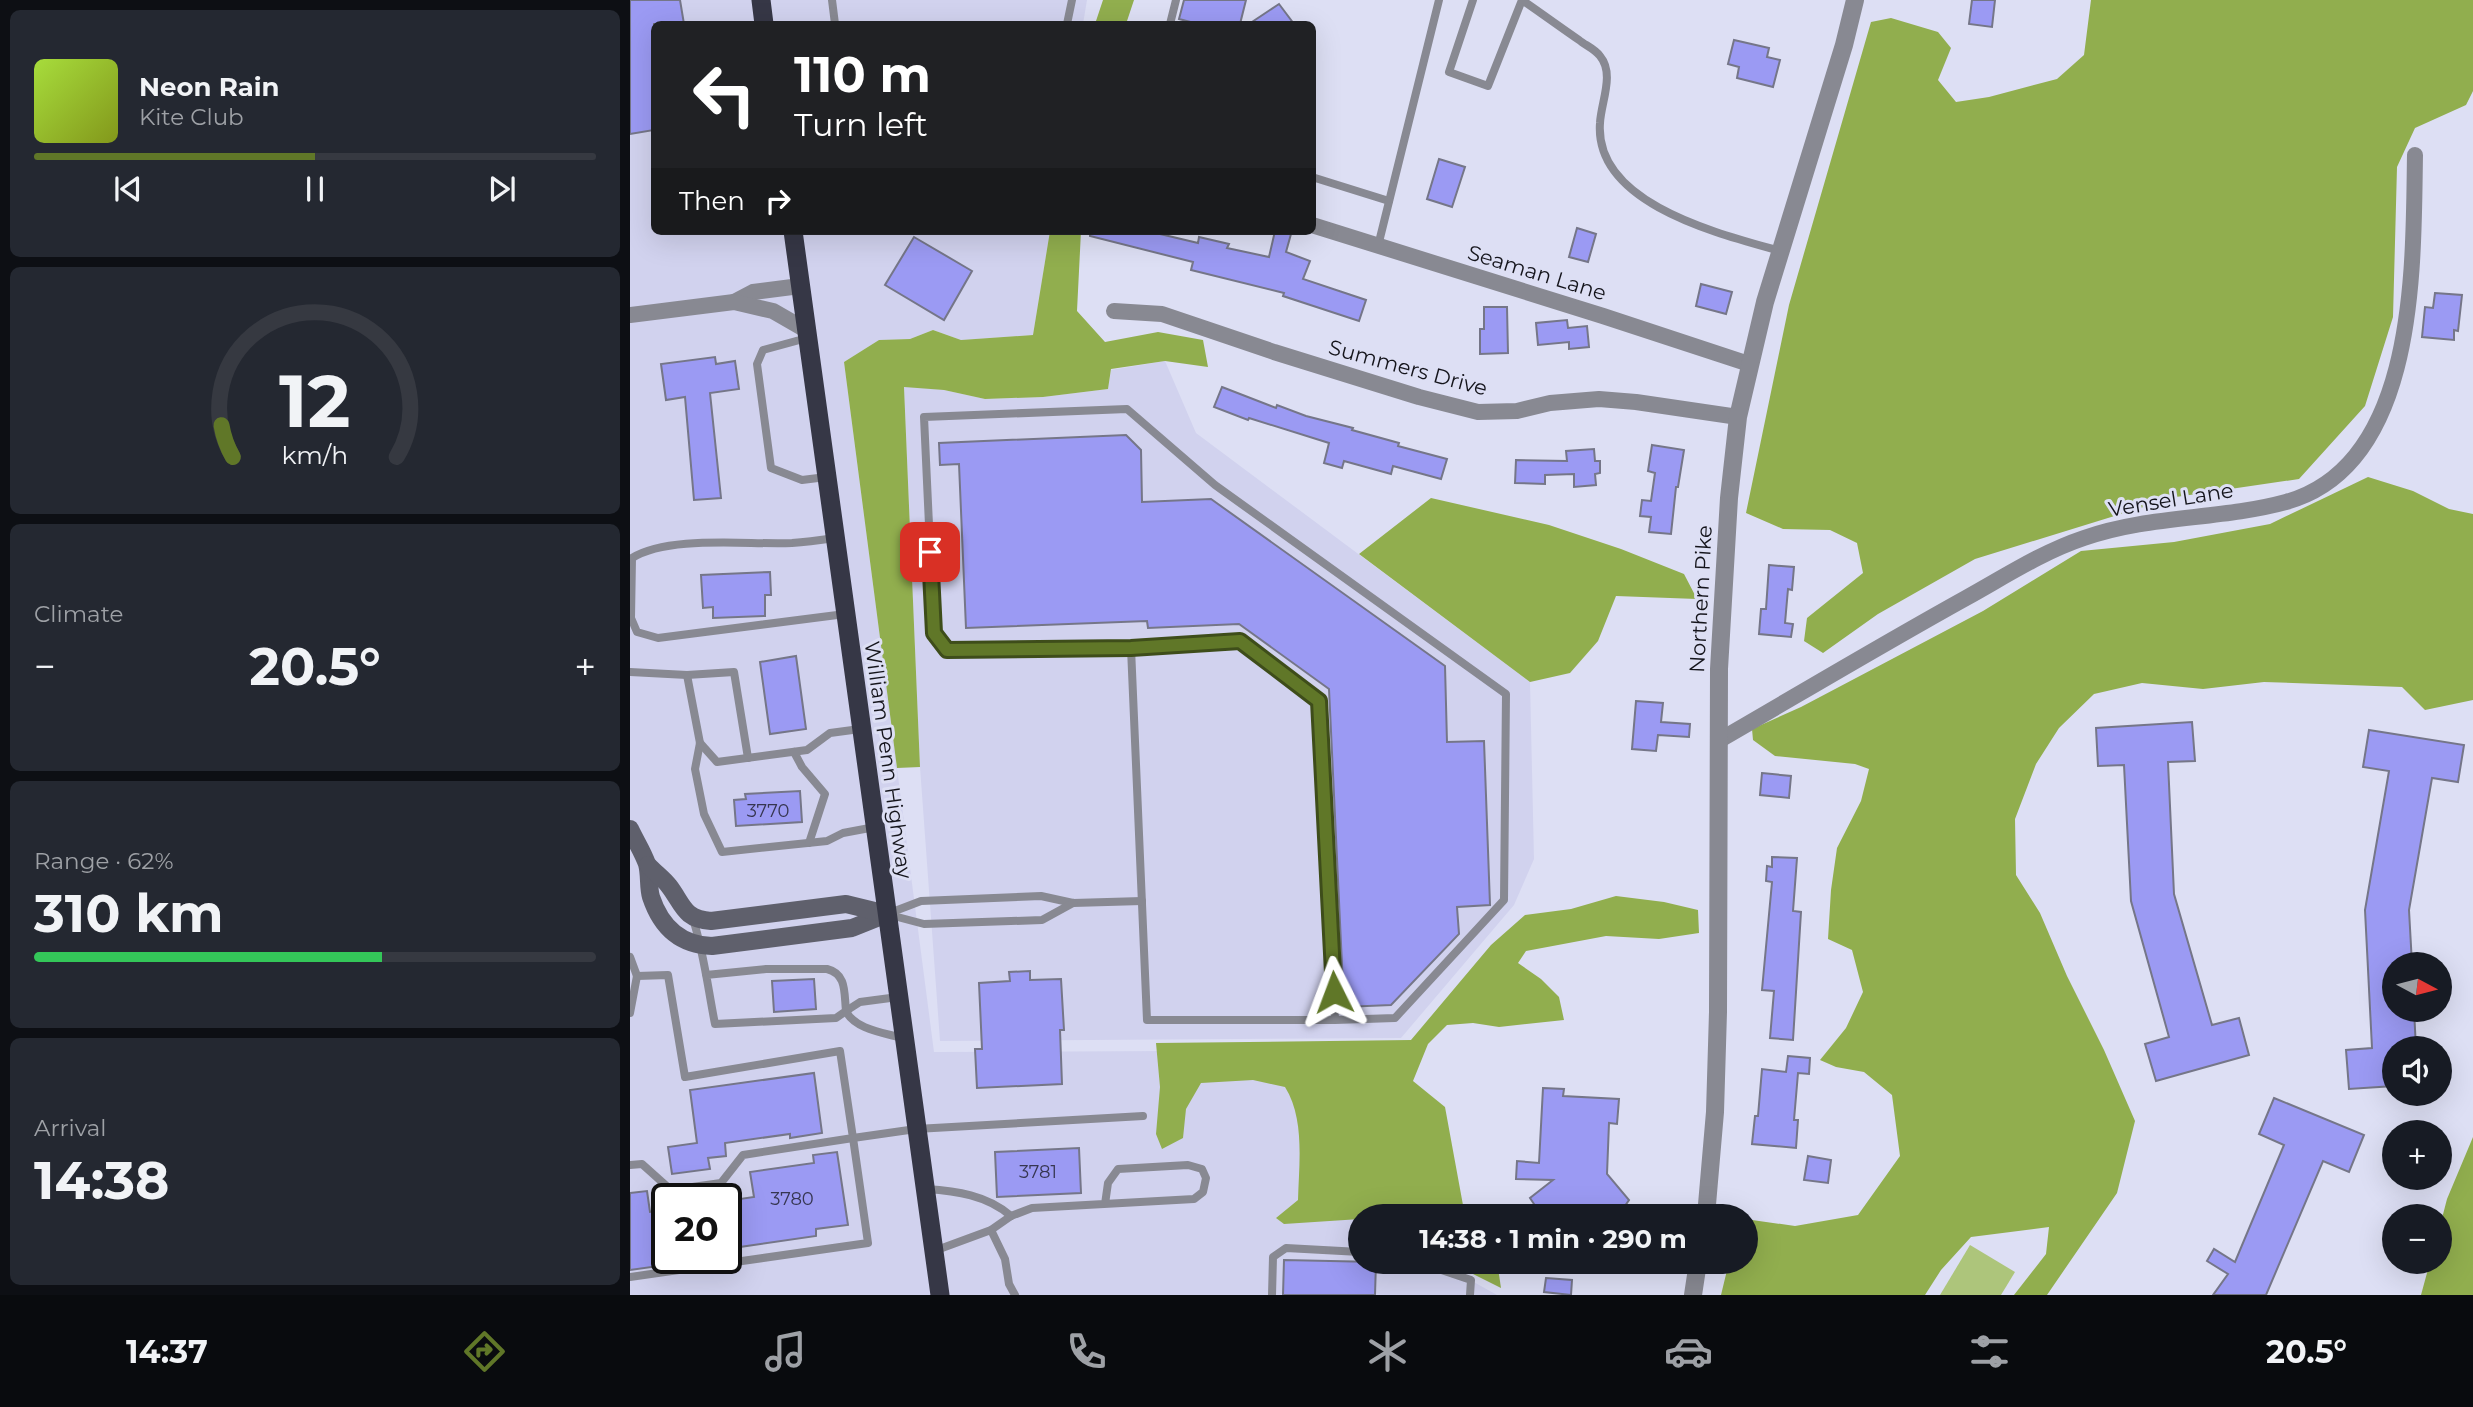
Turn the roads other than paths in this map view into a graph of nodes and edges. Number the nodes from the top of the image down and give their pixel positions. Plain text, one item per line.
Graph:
1 (761, 0) edge
2 (832, 0) edge
3 (1072, 0) edge
4 (1176, 0) edge
5 (1439, 0) edge
6 (1473, 0) edge
7 (1854, 0) edge
8 (764, 21) edge
9 (835, 21) edge
10 (1068, 21) edge
11 (1171, 21) edge
12 (2415, 155) dead end
13 (1316, 178) edge
14 (1389, 201) junction
15 (1316, 226) edge
16 (794, 235) edge
17 (1378, 246) junction
18 (1780, 251) junction
19 (800, 286) junction
20 (734, 302) junction
21 (1114, 311) dead end
22 (630, 315) edge
23 (807, 334) junction
24 (1749, 364) junction
25 (1738, 417) junction
26 (827, 477) junction
27 (835, 538) junction
28 (845, 614) junction
29 (633, 627) edge
30 (1131, 648) junction
31 (630, 672) edge
32 (687, 676) junction
33 (861, 729) junction
34 (1718, 741) junction
35 (700, 743) junction
36 (794, 752) junction
37 (748, 758) junction
38 (875, 827) junction
39 (630, 829) edge
40 (809, 843) junction
41 (648, 865) junction
42 (1142, 901) junction
43 (1073, 903) junction
44 (887, 914) junction
45 (693, 918) junction
46 (701, 946) junction
47 (630, 957) edge
48 (706, 975) junction
49 (637, 976) junction
50 (898, 997) junction
51 (846, 1011) junction
52 (630, 1013) edge
53 (1335, 1020) junction
54 (904, 1039) junction
55 (1143, 1116) dead end
56 (916, 1129) junction
57 (853, 1138) junction
58 (630, 1166) edge
59 (925, 1188) junction
60 (1105, 1204) junction
61 (1707, 1204) edge
62 (1011, 1216) junction
63 (990, 1230) junction
64 (933, 1251) junction
65 (1348, 1251) edge
66 (1453, 1274) edge
67 (1696, 1274) edge
68 (630, 1277) edge
69 (940, 1295) edge
70 (1015, 1295) edge
71 (1272, 1295) edge
72 (1470, 1295) edge
73 (1693, 1295) edge

1 - 8 highway
2 - 9 lane
3 - 10 lane
4 - 11 lane
5 - 14 lane
6 - 18 lane
7 - 18 street, Northern Pike
12 - 34 street, Vensel Lane
13 - 14 lane
14 - 17 lane
15 - 17 street, Seaman Lane
16 - 19 highway, William Penn Highway
17 - 24 street, Seaman Lane
18 - 24 street, Northern Pike
19 - 20 street
19 - 23 highway, William Penn Highway
20 - 22 street
20 - 23 street
21 - 25 street, Summers Drive
23 - 26 highway, William Penn Highway
23 - 26 lane
24 - 25 street, Northern Pike
25 - 34 street, Northern Pike
26 - 27 highway, William Penn Highway
27 - 28 highway, William Penn Highway
27 - 29 lane
28 - 29 lane
28 - 33 highway, William Penn Highway
30 - 42 lane
30 - 53 lane
30 - 53 lane
31 - 32 lane
32 - 35 lane
32 - 37 lane
33 - 36 lane
33 - 38 highway, William Penn Highway
34 - 61 street, Northern Pike
35 - 37 lane
35 - 40 lane
36 - 37 lane
36 - 40 lane
38 - 40 lane
38 - 44 highway, William Penn Highway
39 - 41 main road
41 - 45 main road
41 - 46 main road
42 - 43 lane
42 - 53 lane
43 - 44 lane
43 - 44 lane
44 - 45 main road
44 - 46 main road
44 - 50 highway, William Penn Highway
45 - 46 lane
46 - 48 lane
47 - 49 lane
48 - 51 lane
48 - 51 lane
49 - 52 lane
49 - 57 lane
50 - 51 lane
50 - 54 highway, William Penn Highway
51 - 54 lane
54 - 56 highway, William Penn Highway
55 - 56 lane
56 - 57 lane
56 - 59 highway, William Penn Highway
57 - 58 lane
57 - 68 lane
59 - 62 lane
59 - 64 highway, William Penn Highway
60 - 60 lane
60 - 62 lane
62 - 63 lane
63 - 64 lane
63 - 70 lane
64 - 69 highway, William Penn Highway
65 - 71 lane
66 - 72 lane
67 - 73 street

